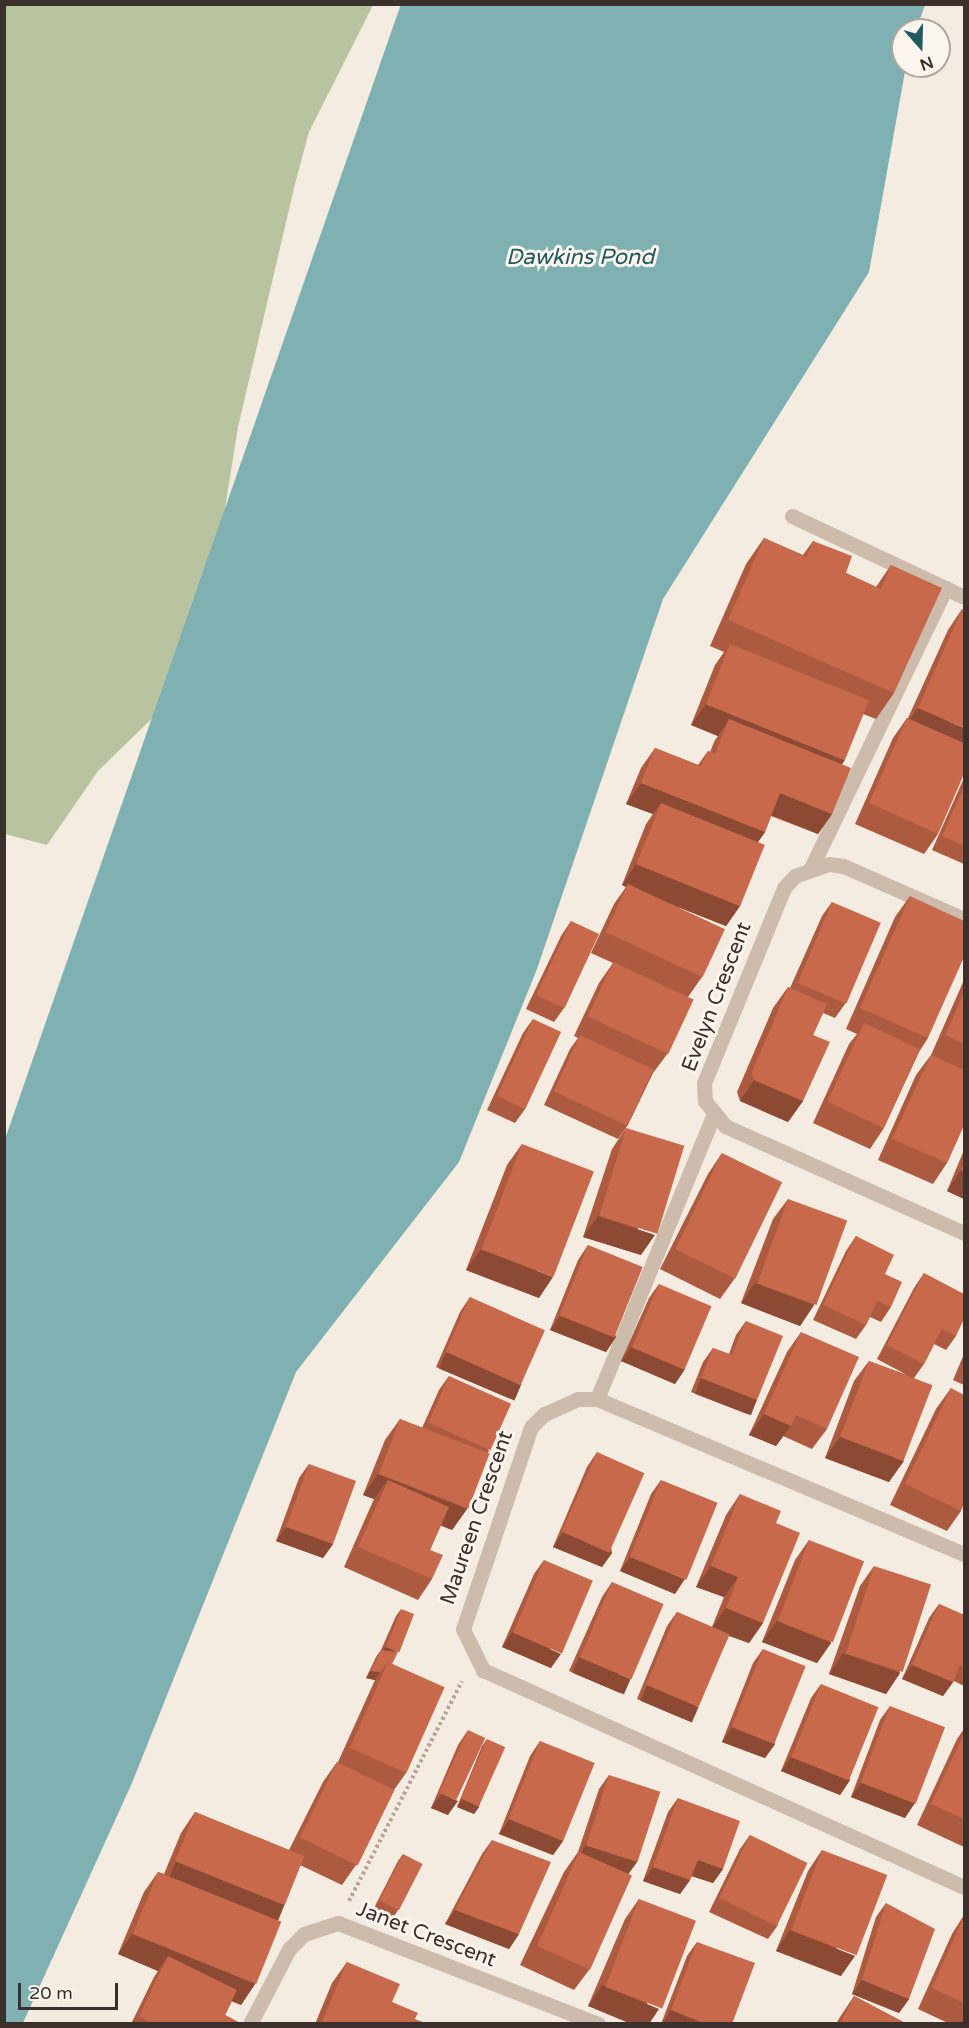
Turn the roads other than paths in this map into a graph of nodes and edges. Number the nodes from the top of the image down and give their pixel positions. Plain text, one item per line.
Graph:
1 (792, 516) dead end
2 (946, 588) junction
3 (964, 597) edge
4 (811, 868) junction
5 (964, 919) edge
6 (713, 1116) junction
7 (964, 1233) edge
8 (597, 1399) junction
9 (964, 1554) edge
10 (964, 1887) edge
11 (250, 2024) edge
12 (598, 2024) edge

1 - 2 street
2 - 3 street
2 - 4 street
4 - 5 street
4 - 6 street, Evelyn Crescent
6 - 7 street
6 - 8 street
8 - 9 street
8 - 10 street, Maureen Crescent
11 - 12 street, Janet Crescent

